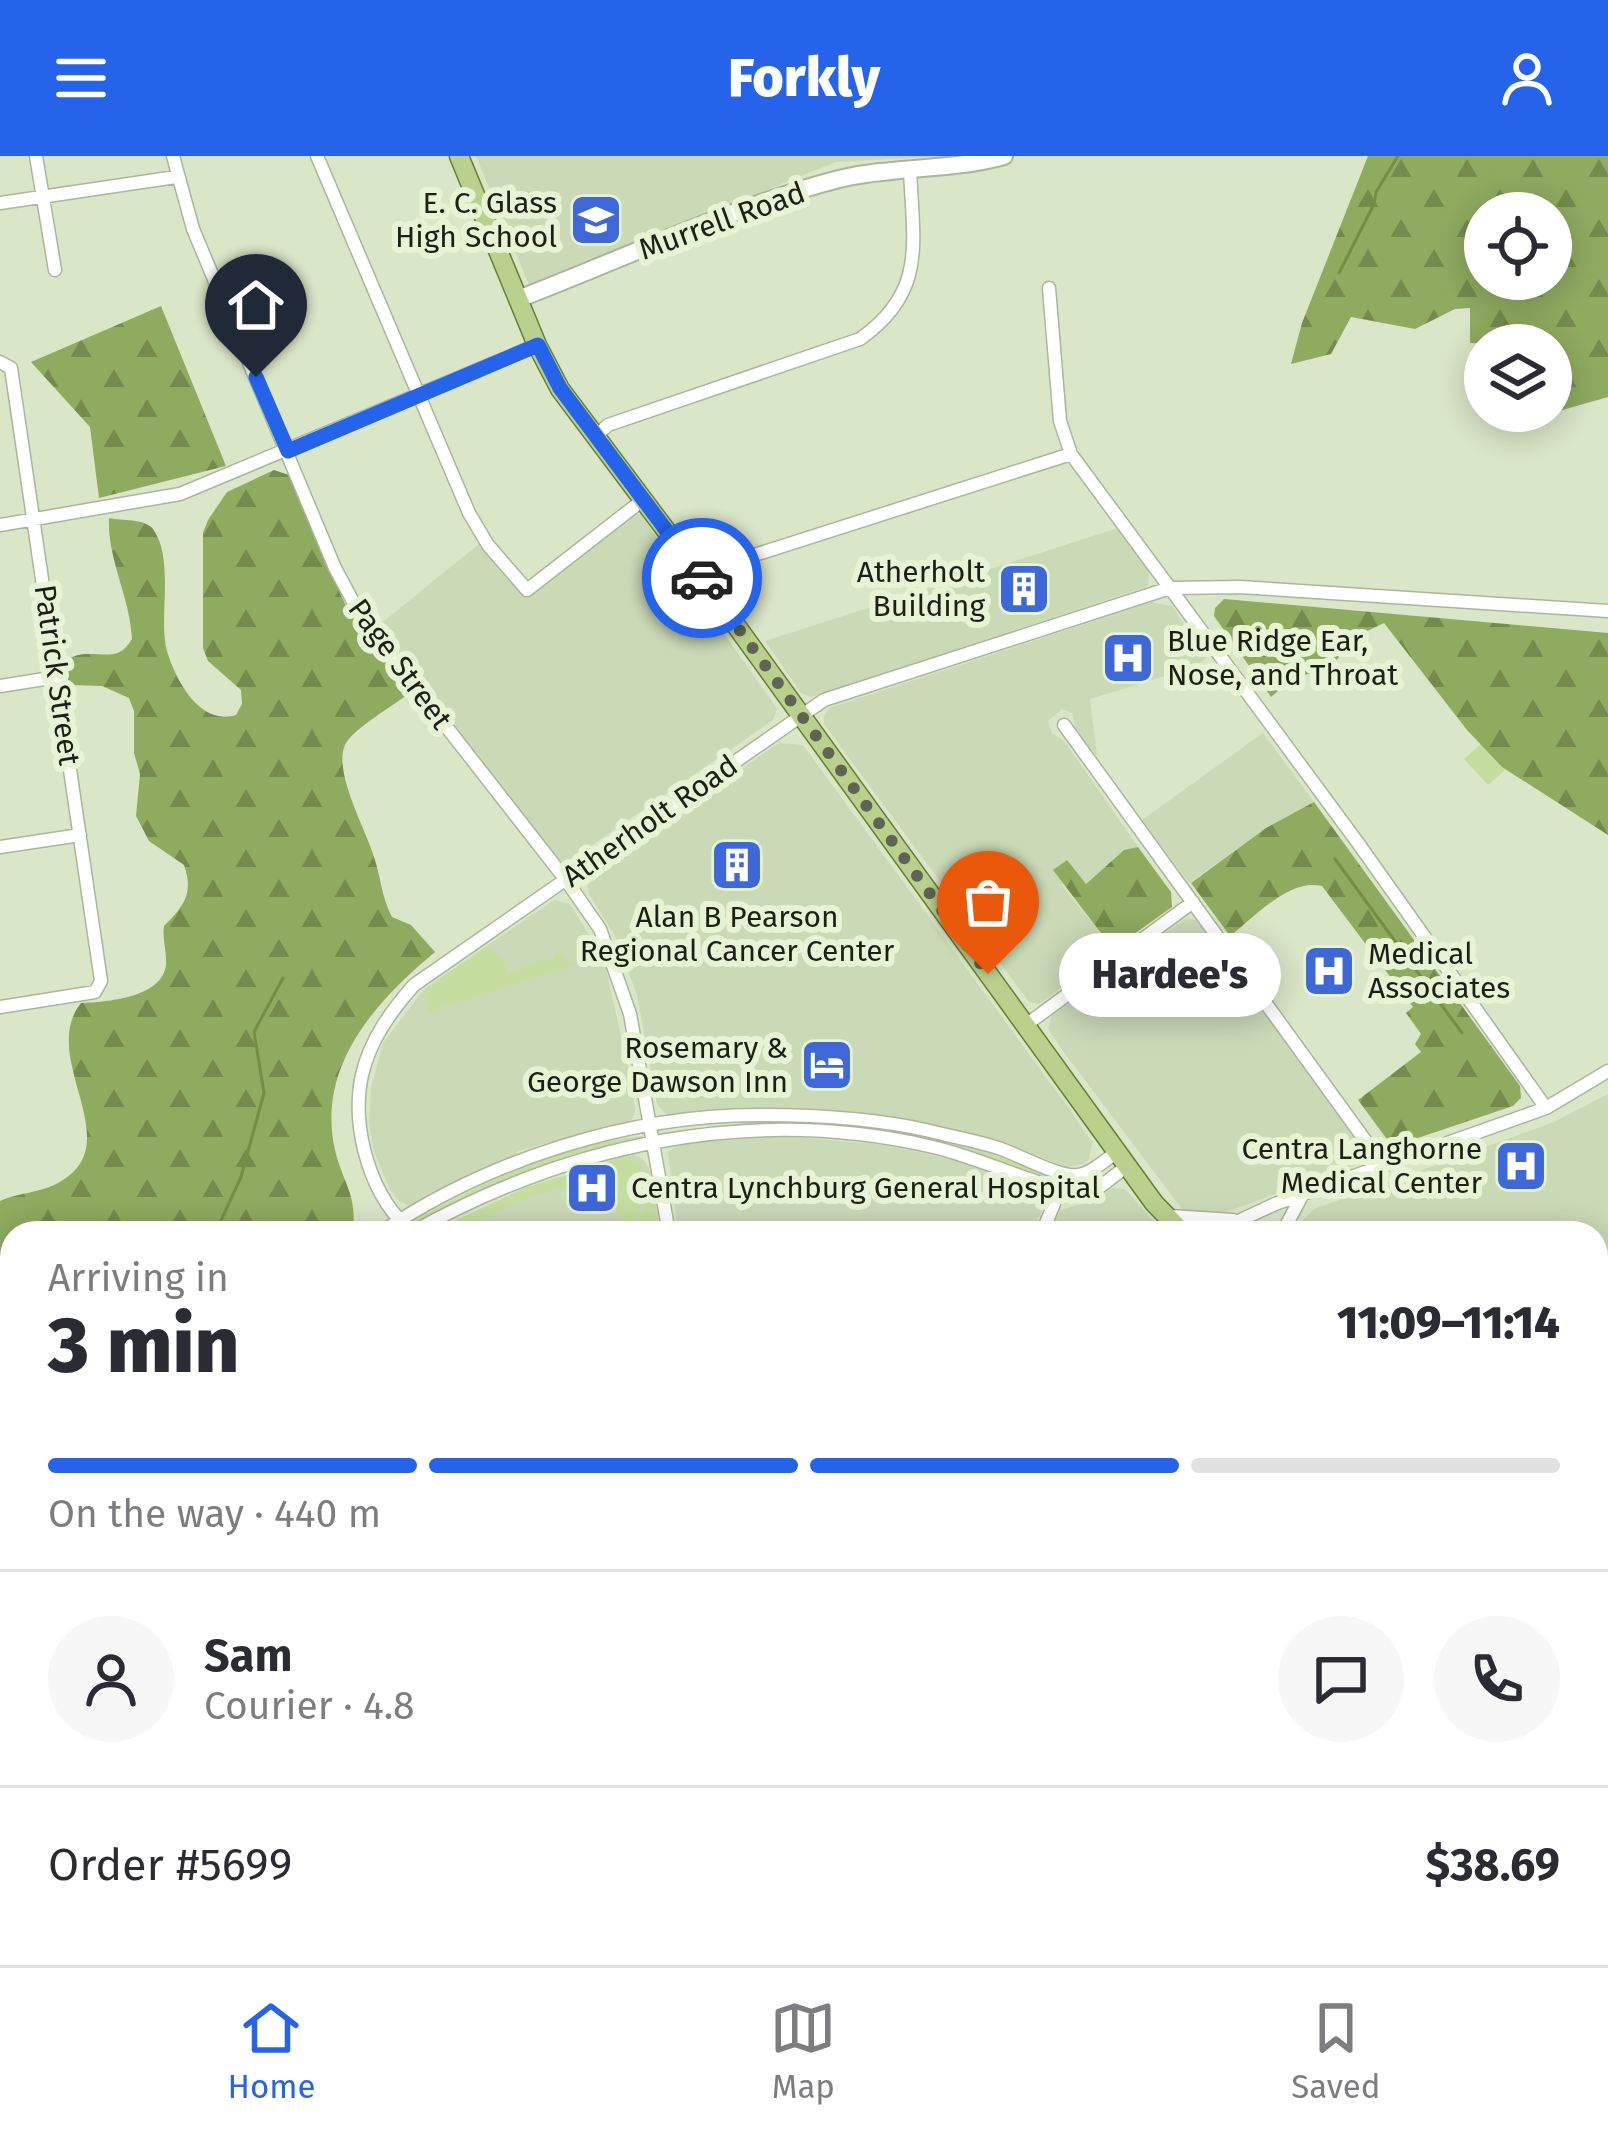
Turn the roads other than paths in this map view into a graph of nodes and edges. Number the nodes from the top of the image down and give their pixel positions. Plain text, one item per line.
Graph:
1 (37, 156) edge
2 (173, 156) edge
3 (317, 156) edge
4 (459, 156) edge
5 (1004, 156) edge
6 (910, 170) junction
7 (176, 177) junction
8 (42, 198) junction
9 (0, 203) edge
10 (55, 270) dead end
11 (1049, 288) dead end
12 (518, 299) junction
13 (538, 345) junction
14 (1, 362) edge
15 (418, 395) junction
16 (596, 436) junction
17 (288, 451) junction
18 (1071, 454) junction
19 (644, 499) junction
20 (36, 520) junction
21 (0, 525) edge
22 (698, 573) junction
23 (1170, 588) junction
24 (1608, 610) edge
25 (57, 677) junction
26 (0, 686) edge
27 (800, 716) junction
28 (1064, 725) dead end
29 (80, 835) junction
30 (0, 847) edge
31 (566, 880) junction
32 (1193, 902) junction
33 (0, 1007) edge
34 (1026, 1025) junction
35 (1608, 1071) edge
36 (1546, 1108) junction
37 (650, 1126) junction
38 (653, 1141) junction
39 (1122, 1159) junction
40 (1383, 1165) junction
41 (1065, 1174) junction
42 (1060, 1190) junction
43 (1303, 1194) junction
44 (1164, 1215) junction
45 (1234, 1220) joint
46 (396, 1221) edge
47 (410, 1221) edge
48 (435, 1221) edge
49 (667, 1221) edge
50 (1047, 1221) edge
51 (1170, 1221) edge
52 (1288, 1221) edge

1 - 8 street
2 - 7 street, Page Street
3 - 15 street
4 - 12 main road
5 - 6 street, Murrell Road
6 - 12 street, Murrell Road
6 - 16 street
7 - 8 street
7 - 17 street, Page Street
8 - 9 street
8 - 10 street
11 - 18 street
12 - 13 main road
13 - 15 street
13 - 16 main road
14 - 20 street, Patrick Street
15 - 17 street
15 - 19 street
16 - 19 main road
17 - 20 street
17 - 31 street, Page Street
18 - 22 street
18 - 23 street
19 - 22 main road
20 - 21 street
20 - 25 street, Patrick Street
22 - 27 main road
23 - 24 street
23 - 27 street, Atherholt Road
23 - 36 street
25 - 26 street
25 - 29 street, Patrick Street
27 - 31 street, Atherholt Road
27 - 34 main road
28 - 32 street
29 - 30 street
29 - 33 street, Patrick Street
31 - 37 street, Page Street
31 - 46 street, Atherholt Road
32 - 34 street
32 - 40 street
34 - 39 main road
35 - 36 street
36 - 40 street
37 - 38 street, Page Street
37 - 41 street
37 - 47 street
38 - 42 street
38 - 48 street
38 - 49 street, Page Street
39 - 41 street
39 - 42 street
39 - 44 main road
40 - 43 street
41 - 42 street
42 - 50 street
43 - 45 street
43 - 52 street
44 - 45 street
44 - 51 main road

